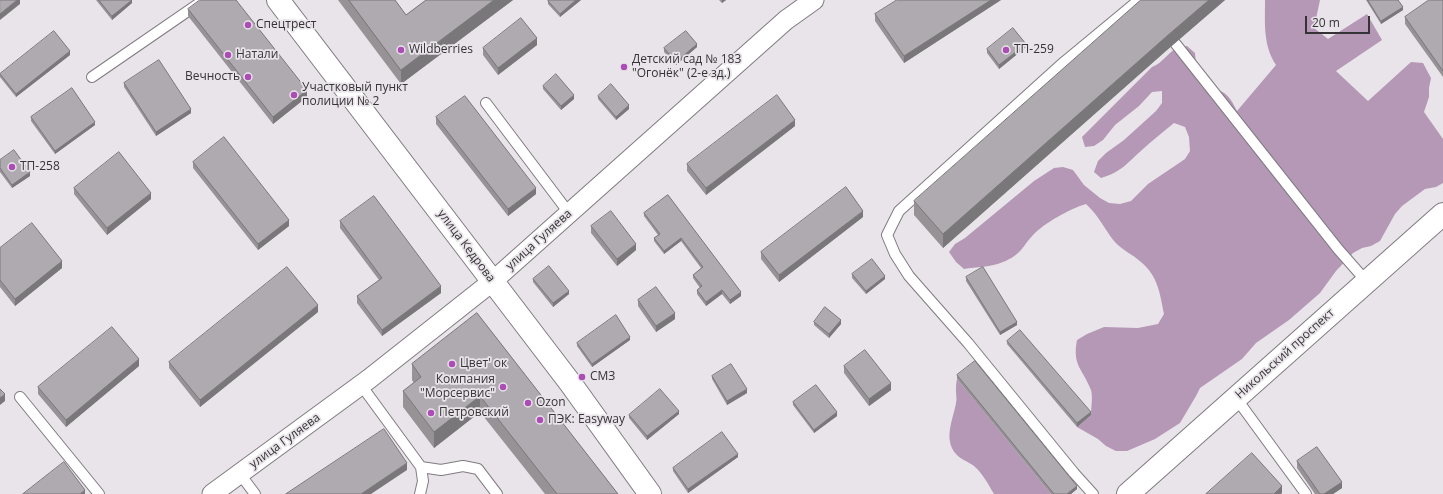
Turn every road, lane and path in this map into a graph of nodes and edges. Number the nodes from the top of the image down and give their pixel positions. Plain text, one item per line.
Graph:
1 (204, 0) edge
2 (278, 0) edge
3 (814, 0) edge
4 (1138, 1) edge
5 (1146, 10) edge
6 (1175, 43) edge
7 (92, 77) dead end
8 (486, 103) dead end
9 (569, 213) junction
10 (1443, 214) edge
11 (493, 281) junction
12 (1367, 282) junction
13 (361, 385) junction
14 (20, 397) dead end
15 (1236, 398) junction
16 (421, 467) junction
17 (240, 474) junction
18 (100, 494) edge
19 (212, 494) edge
20 (255, 494) edge
21 (420, 494) edge
22 (497, 494) edge
23 (650, 494) edge
24 (1093, 494) edge
25 (1128, 494) edge
26 (1306, 494) edge

1 - 7 lane
2 - 11 main road, улица Кедрова
3 - 9 street, улица Гуляева
4 - 5 lane
4 - 24 lane
6 - 12 lane
8 - 9 lane
9 - 11 street, улица Гуляева
10 - 12 main road, Никольский проспект
11 - 13 street, улица Гуляева
11 - 23 main road, улица Кедрова
12 - 15 main road, Никольский проспект
13 - 16 lane
13 - 17 street, улица Гуляева
14 - 18 lane
15 - 25 main road, Никольский проспект
15 - 26 lane
16 - 21 lane
16 - 22 lane
17 - 19 street, улица Гуляева
17 - 20 lane

